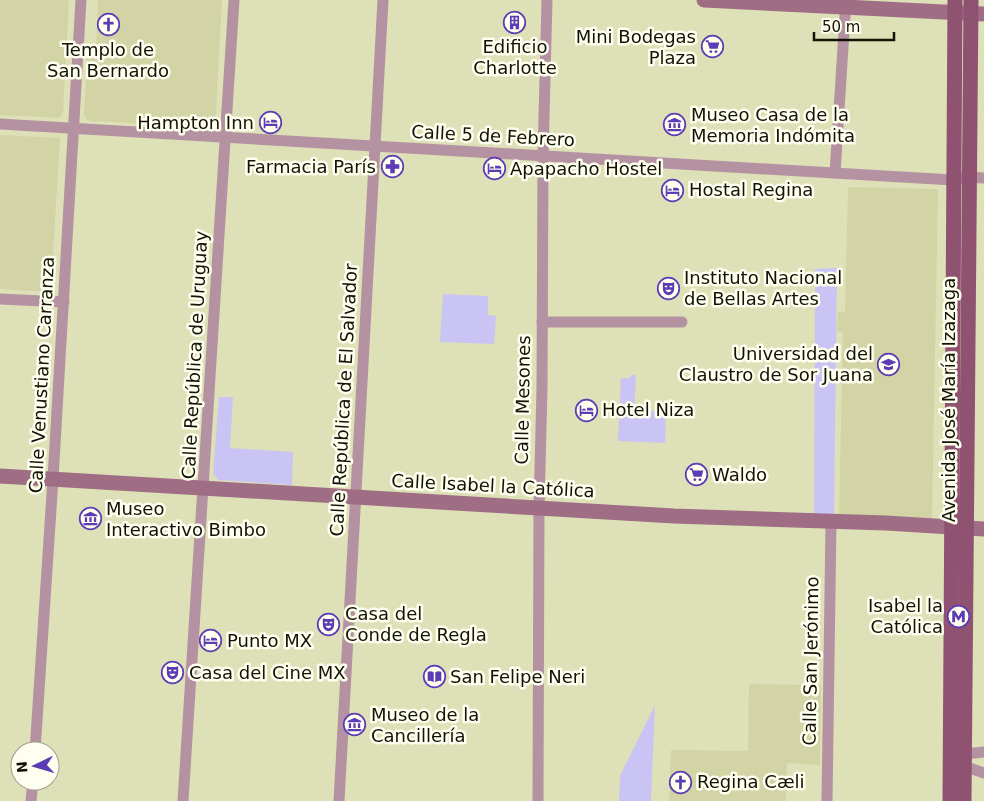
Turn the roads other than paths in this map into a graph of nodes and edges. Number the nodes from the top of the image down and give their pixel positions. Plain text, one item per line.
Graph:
1 (81, 0) edge
2 (234, 0) edge
3 (383, 0) edge
4 (547, 0) edge
5 (704, 0) edge
6 (845, 3) edge
7 (955, 6) edge
8 (975, 9) edge
9 (0, 124) edge
10 (74, 129) junction
11 (225, 138) junction
12 (374, 147) junction
13 (543, 156) junction
14 (835, 174) junction
15 (976, 177) edge
16 (953, 180) junction
17 (0, 299) edge
18 (64, 302) junction
19 (542, 322) junction
20 (682, 322) dead end
21 (0, 476) edge
22 (53, 479) junction
23 (204, 488) junction
24 (357, 497) junction
25 (539, 508) junction
26 (831, 522) junction
27 (960, 528) junction
28 (984, 529) edge
29 (36, 741) edge
30 (984, 752) edge
31 (964, 760) junction
32 (984, 773) edge
33 (183, 801) edge
34 (339, 801) edge
35 (538, 801) edge
36 (827, 801) edge
37 (950, 801) edge
38 (964, 801) edge

1 - 10 street, Calle Venustiano Carranza
2 - 11 street, Calle República de Uruguay
3 - 12 street, Calle República de El Salvador
4 - 13 street, Calle Mesones
5 - 6 street
6 - 7 street
6 - 14 street
7 - 8 street
7 - 16 main road, Avenida José María Izazaga
8 - 15 main road, Avenida José María Izazaga
9 - 10 street, Calle 5 de Febrero
10 - 11 street, Calle 5 de Febrero
10 - 18 street, Calle Venustiano Carranza
11 - 12 street, Calle 5 de Febrero
11 - 23 street, Calle República de Uruguay
12 - 13 street, Calle 5 de Febrero
12 - 24 street, Calle República de El Salvador
13 - 14 street, Calle 5 de Febrero
13 - 19 street, Calle Mesones
14 - 16 street, Calle 5 de Febrero
15 - 16 street, Calle 5 de Febrero
15 - 27 main road, Avenida José María Izazaga
16 - 27 main road, Avenida José María Izazaga
17 - 18 street
18 - 22 street, Calle Venustiano Carranza
19 - 20 street
19 - 25 street, Calle Mesones
21 - 22 street, Calle Isabel la Católica
22 - 23 street, Calle Isabel la Católica
22 - 29 street, Calle Venustiano Carranza
23 - 24 street, Calle Isabel la Católica
23 - 33 street, Calle República de Uruguay
24 - 25 street, Calle Isabel la Católica
24 - 34 street, Calle República de El Salvador
25 - 26 street, Calle Isabel la Católica
25 - 35 street, Calle Mesones
26 - 27 street, Calle Isabel la Católica
26 - 36 street, Calle San Jerónimo
27 - 28 street, Calle Isabel la Católica
27 - 31 main road, Avenida José María Izazaga
27 - 37 main road, Avenida José María Izazaga
30 - 31 street
31 - 32 street
31 - 38 main road, Avenida José María Izazaga

